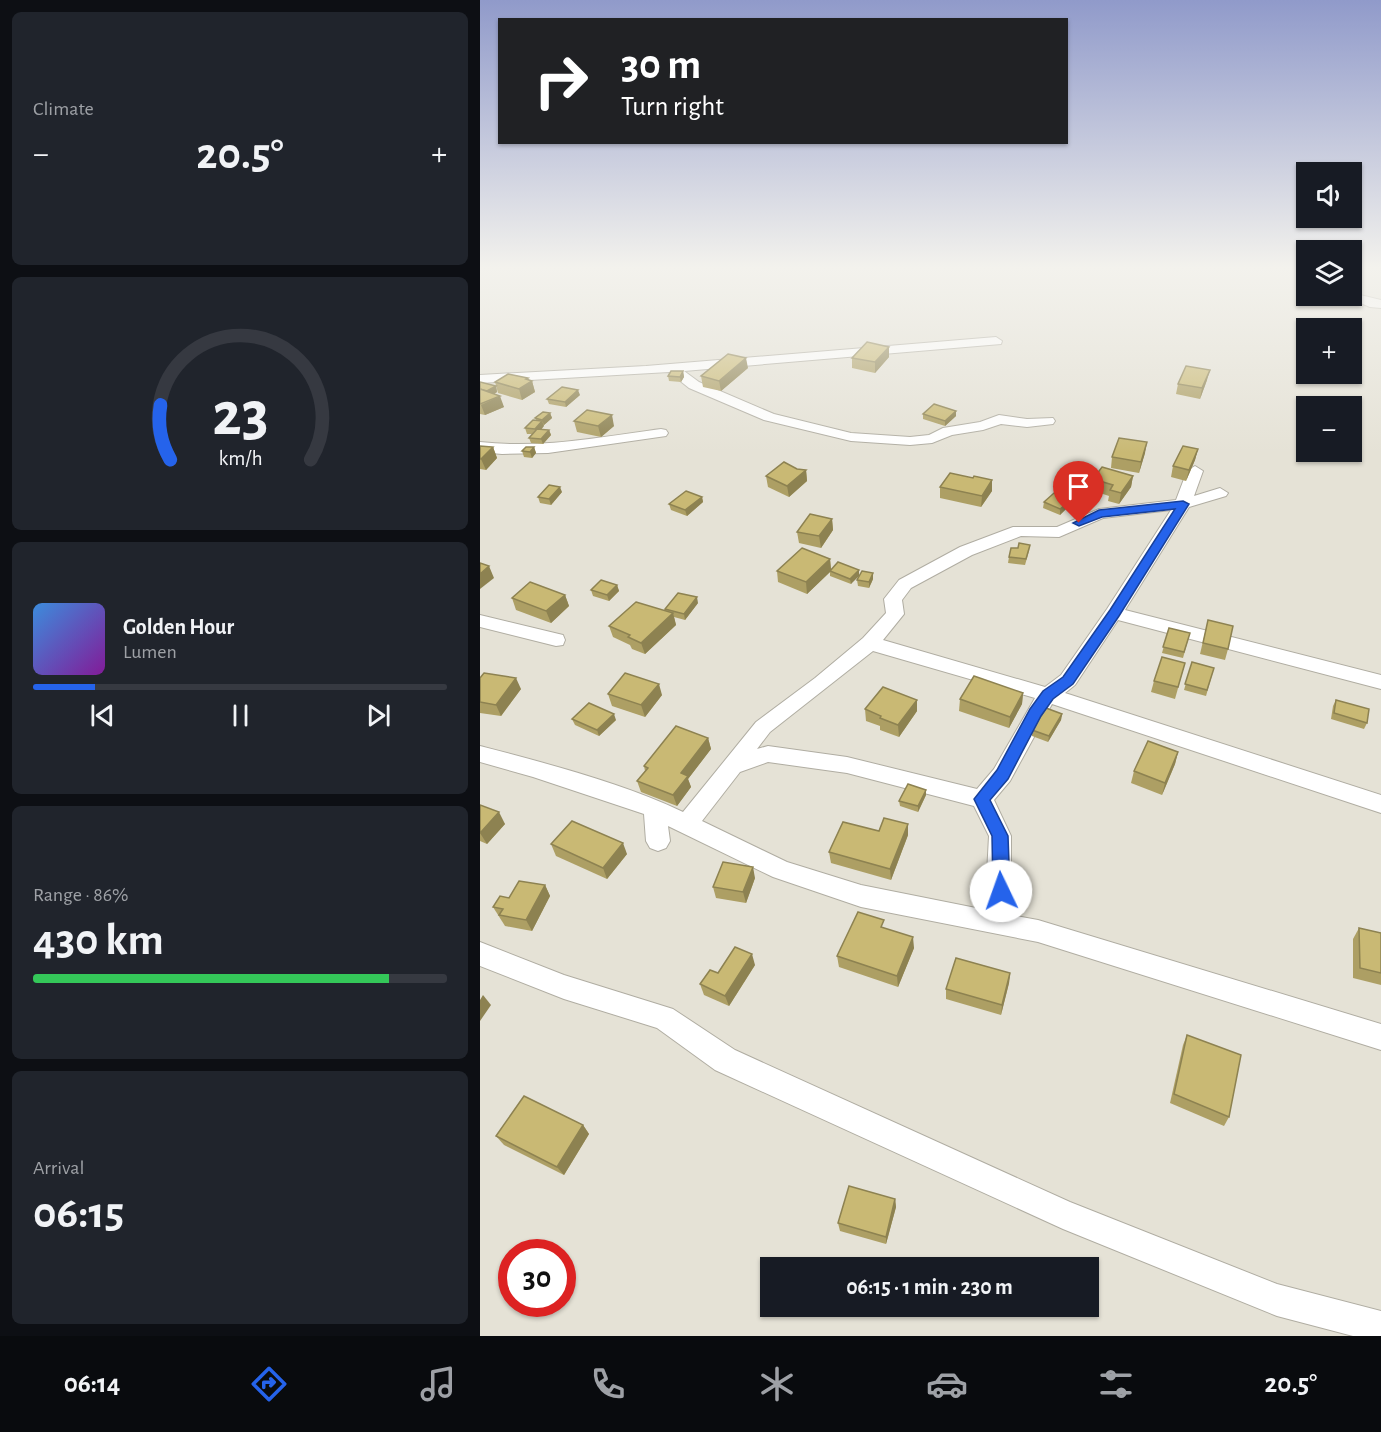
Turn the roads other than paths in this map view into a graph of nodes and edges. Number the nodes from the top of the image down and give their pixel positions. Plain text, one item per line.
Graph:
1 (996, 341) dead end
2 (672, 368) junction
3 (480, 379) edge
4 (1048, 421) dead end
5 (661, 433) dead end
6 (480, 447) edge
7 (1195, 471) edge
8 (1220, 493) dead end
9 (1183, 504) junction
10 (1114, 613) junction
11 (480, 621) edge
12 (556, 640) dead end
13 (870, 643) junction
14 (1381, 682) edge
15 (1048, 695) junction
16 (480, 754) edge
17 (733, 766) junction
18 (982, 799) junction
19 (1381, 804) edge
20 (655, 809) junction
21 (687, 824) junction
22 (658, 841) dead end
23 (1005, 924) junction
24 (480, 954) edge
25 (1381, 1037) edge
26 (1381, 1327) edge

1 - 2 street
2 - 3 street
2 - 4 street
5 - 6 street
7 - 9 street
8 - 9 street
9 - 10 street
9 - 13 street
10 - 14 street
10 - 15 street
11 - 12 street
13 - 15 street
13 - 17 street
15 - 18 street
15 - 19 street
16 - 20 street
17 - 18 street
17 - 21 street
18 - 23 street
20 - 21 street
20 - 22 street
21 - 23 street
23 - 25 street
24 - 26 street

